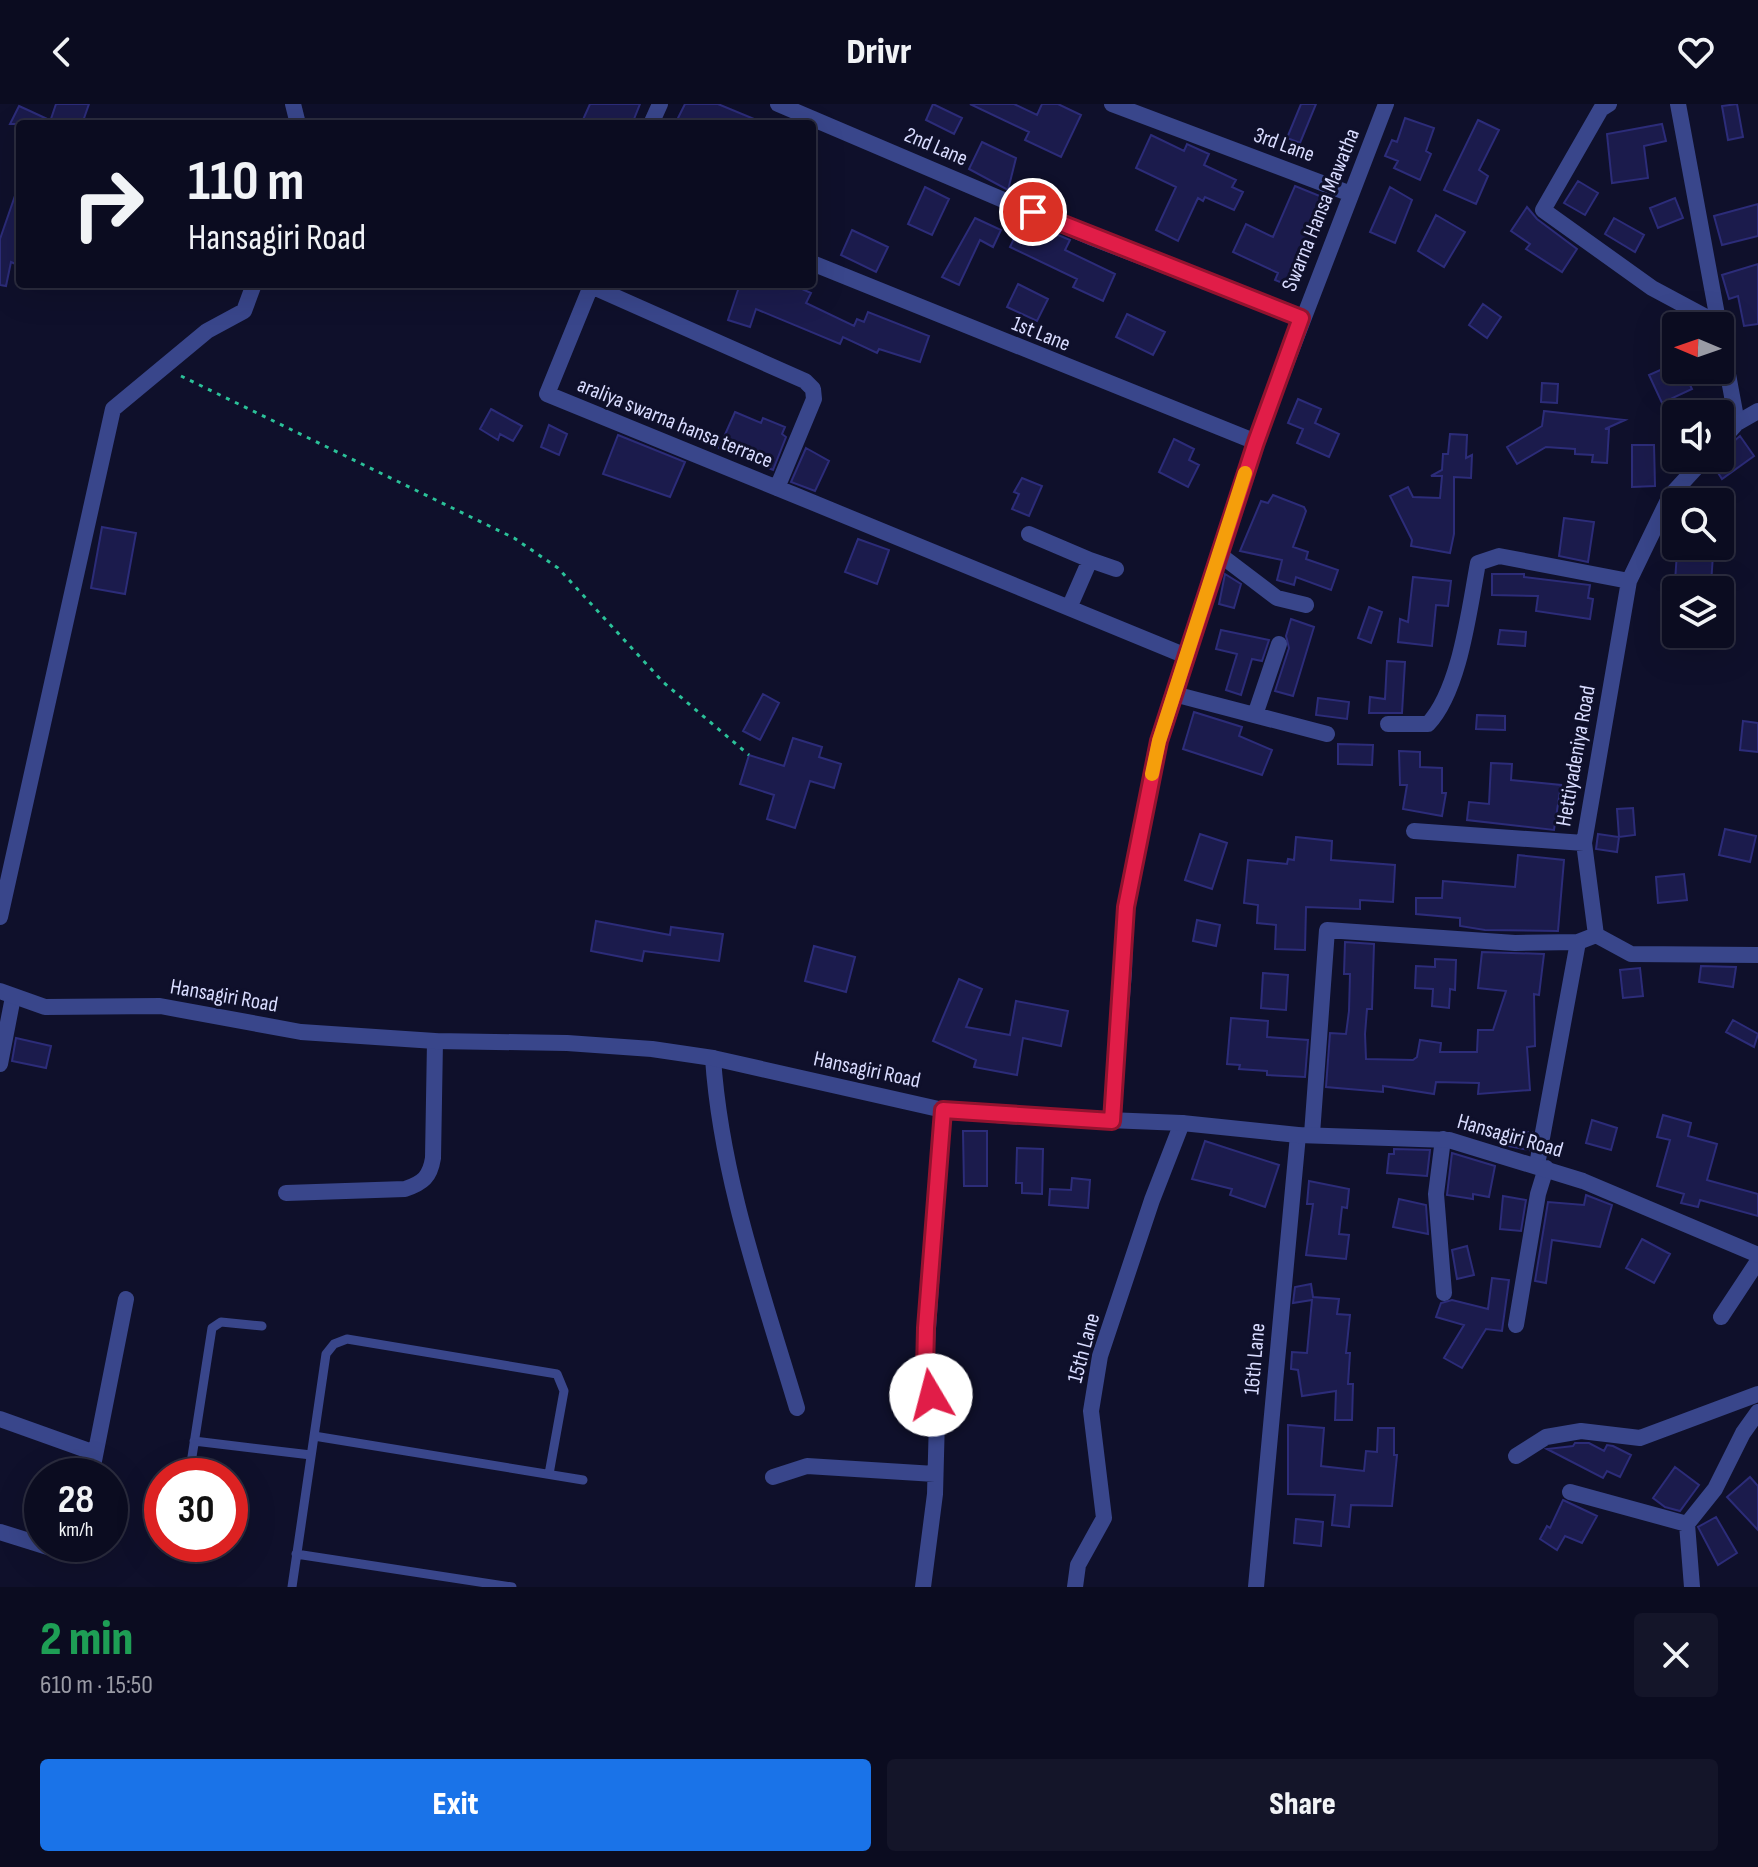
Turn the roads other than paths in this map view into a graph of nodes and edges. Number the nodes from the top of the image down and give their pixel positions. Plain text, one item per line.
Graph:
1 (778, 104) edge
2 (1112, 104) edge
3 (1386, 104) edge
4 (1609, 104) edge
5 (1678, 104) edge
6 (816, 120) edge
7 (816, 120) edge
8 (1351, 194) junction
9 (816, 265) edge
10 (253, 288) edge
11 (590, 288) edge
12 (596, 288) edge
13 (1697, 312) edge
14 (1718, 312) edge
15 (1301, 318) junction
16 (1728, 384) edge
17 (1758, 411) edge
18 (1737, 423) junction
19 (1734, 426) edge
20 (1256, 442) junction
21 (1692, 472) edge
22 (777, 488) junction
23 (1029, 534) dead end
24 (1219, 554) junction
25 (1090, 560) junction
26 (1116, 569) dead end
27 (1629, 581) junction
28 (1306, 605) dead end
29 (1069, 608) junction
30 (1279, 644) dead end
31 (1186, 656) junction
32 (1174, 694) junction
33 (1255, 715) junction
34 (1388, 724) dead end
35 (1327, 734) dead end
36 (1414, 831) dead end
37 (1584, 843) junction
38 (0, 917) edge
39 (1596, 935) junction
40 (1578, 942) junction
41 (1758, 955) edge
42 (7, 994) edge
43 (435, 1041) junction
44 (713, 1058) junction
45 (0, 1064) edge
46 (943, 1110) junction
47 (1112, 1121) junction
48 (1182, 1123) junction
49 (1305, 1135) junction
50 (1443, 1139) junction
51 (1542, 1167) junction
52 (286, 1193) dead end
53 (1758, 1258) edge
54 (1444, 1293) dead end
55 (126, 1299) dead end
56 (1721, 1317) dead end
57 (1516, 1325) dead end
58 (262, 1326) dead end
59 (1758, 1394) edge
60 (797, 1408) dead end
61 (1758, 1412) edge
62 (0, 1419) edge
63 (314, 1436) junction
64 (194, 1441) junction
65 (95, 1453) junction
66 (311, 1455) junction
67 (1516, 1456) dead end
68 (94, 1458) edge
69 (192, 1458) edge
70 (549, 1474) junction
71 (935, 1474) junction
72 (773, 1477) dead end
73 (583, 1480) dead end
74 (1570, 1492) dead end
75 (1687, 1524) junction
76 (0, 1532) edge
77 (24, 1540) edge
78 (296, 1554) junction
79 (292, 1587) edge
80 (512, 1587) edge
81 (923, 1587) edge
82 (1075, 1587) edge
83 (1256, 1587) edge
84 (1692, 1587) edge

1 - 7 street, 2nd Lane
2 - 8 street, 3rd Lane
3 - 8 street, Swarna Hansa Mawatha
4 - 13 street
5 - 14 street
6 - 15 street, 2nd Lane
8 - 15 street, Swarna Hansa Mawatha
9 - 20 street, 1st Lane
10 - 38 street
11 - 22 street, araliya swarna hansa terrace
12 - 22 street, araliya swarna hansa terrace
15 - 20 street, Swarna Hansa Mawatha
16 - 18 street
17 - 18 street
18 - 19 street
20 - 24 street, Swarna Hansa Mawatha
21 - 27 street, Hettiyadeniya Road
22 - 29 street, araliya swarna hansa terrace
23 - 25 street
24 - 28 street
24 - 31 street, Swarna Hansa Mawatha
25 - 26 street
25 - 29 street
27 - 34 street
27 - 37 street, Hettiyadeniya Road
29 - 31 street, araliya swarna hansa terrace
30 - 33 street
31 - 32 street, Swarna Hansa Mawatha
32 - 33 street
32 - 47 street, Swarna Hansa Mawatha
33 - 35 street
36 - 37 street
37 - 39 street, Hettiyadeniya Road
39 - 40 street
39 - 41 street
40 - 49 street, 16th Lane
40 - 51 street
42 - 43 street, Hansagiri Road
42 - 45 street
43 - 44 street, Hansagiri Road
43 - 52 street
44 - 46 street, Hansagiri Road
44 - 60 street
46 - 47 street, Hansagiri Road
46 - 71 street
47 - 48 street, Hansagiri Road
48 - 49 street, Hansagiri Road
48 - 82 street, 15th Lane
49 - 50 street, Hansagiri Road
49 - 83 street, 16th Lane
50 - 51 street, Hansagiri Road
50 - 54 street
51 - 53 street, Hansagiri Road
51 - 57 street
53 - 56 street
55 - 65 street
58 - 64 lane
59 - 67 street
61 - 75 street
62 - 65 street
63 - 66 lane
63 - 70 lane
63 - 70 lane
64 - 66 lane
64 - 69 lane
65 - 68 street
66 - 78 lane
70 - 73 lane
71 - 72 street
71 - 81 street
74 - 75 street
75 - 84 street
76 - 77 street
78 - 79 lane
78 - 80 lane

